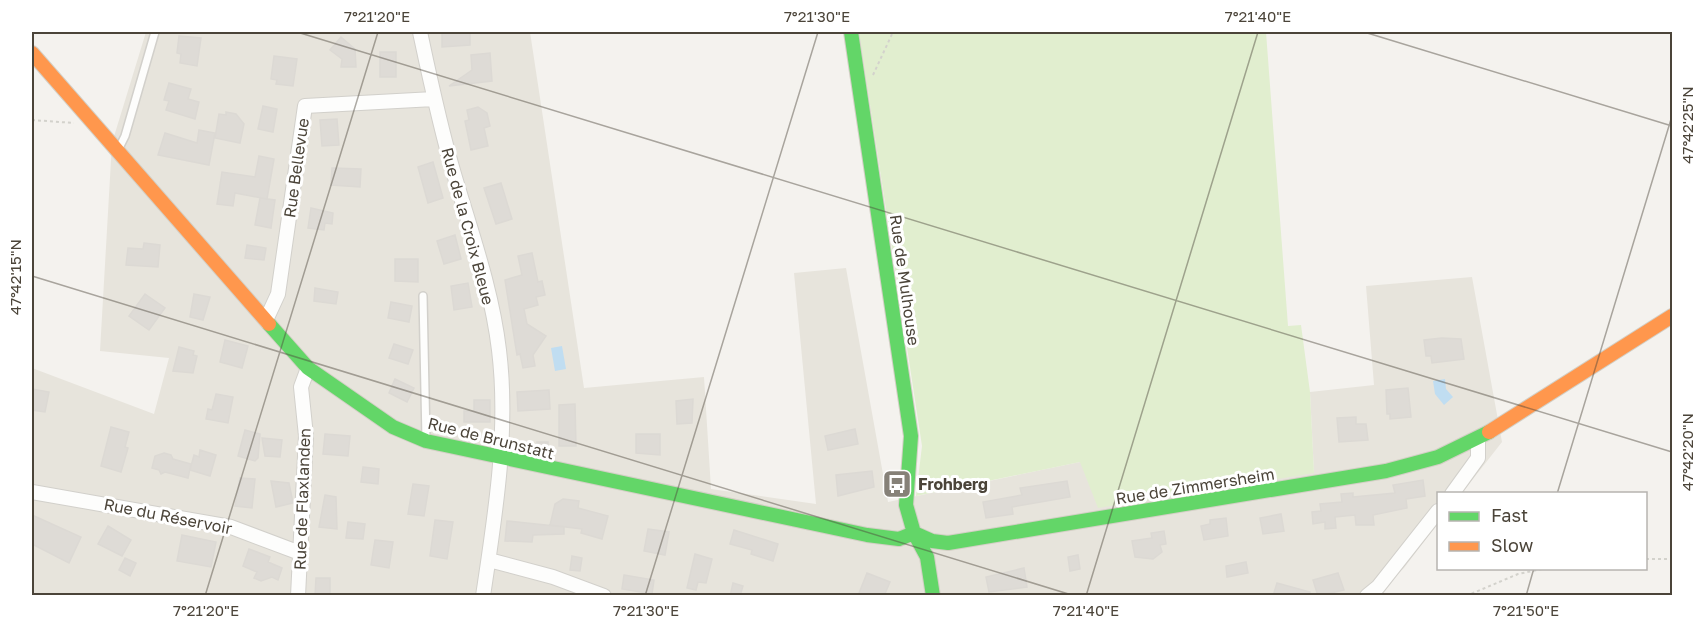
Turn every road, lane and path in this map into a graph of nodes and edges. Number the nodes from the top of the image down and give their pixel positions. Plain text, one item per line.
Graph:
1 (155, 32) edge
2 (420, 32) edge
3 (851, 32) edge
4 (893, 32) edge
5 (32, 52) edge
6 (860, 86) junction
7 (434, 99) junction
8 (32, 120) edge
9 (90, 120) junction
10 (117, 152) junction
11 (423, 296) dead end
12 (1672, 316) edge
13 (266, 320) junction
14 (308, 368) junction
15 (1478, 439) junction
16 (426, 441) junction
17 (500, 459) junction
18 (32, 492) edge
19 (1453, 492) edge
20 (1437, 512) edge
21 (914, 533) junction
22 (300, 553) junction
23 (1647, 559) edge
24 (1672, 559) edge
25 (489, 560) junction
26 (1537, 570) edge
27 (298, 596) edge
28 (483, 596) edge
29 (604, 596) edge
30 (933, 596) edge
31 (1367, 596) edge
32 (1466, 596) edge

1 - 10 lane
2 - 7 street, Rue de la Croix Bleue
3 - 6 main road, Rue de Mulhouse
4 - 6 path
5 - 9 main road, Rue de Brunstatt
6 - 21 main road, Rue de Mulhouse
7 - 13 street, Rue Bellevue
7 - 17 street, Rue de la Croix Bleue
8 - 9 path
9 - 10 main road, Rue de Brunstatt
10 - 13 main road, Rue de Brunstatt
11 - 16 lane
12 - 15 main road, Rue de Zimmersheim
13 - 14 main road, Rue de Brunstatt
14 - 16 main road, Rue de Brunstatt
14 - 22 street, Rue de Flaxlanden
15 - 19 street
15 - 21 main road, Rue de Zimmersheim
16 - 17 main road, Rue de Brunstatt
17 - 21 main road, Rue de Brunstatt
17 - 25 street, Rue de la Croix Bleue
18 - 22 street, Rue du Réservoir
20 - 31 street
21 - 30 main road, Rue de Mulhouse
22 - 27 street, Rue de Flaxlanden
23 - 24 path
25 - 28 street, Rue de la Croix Bleue
25 - 29 street
26 - 32 path

